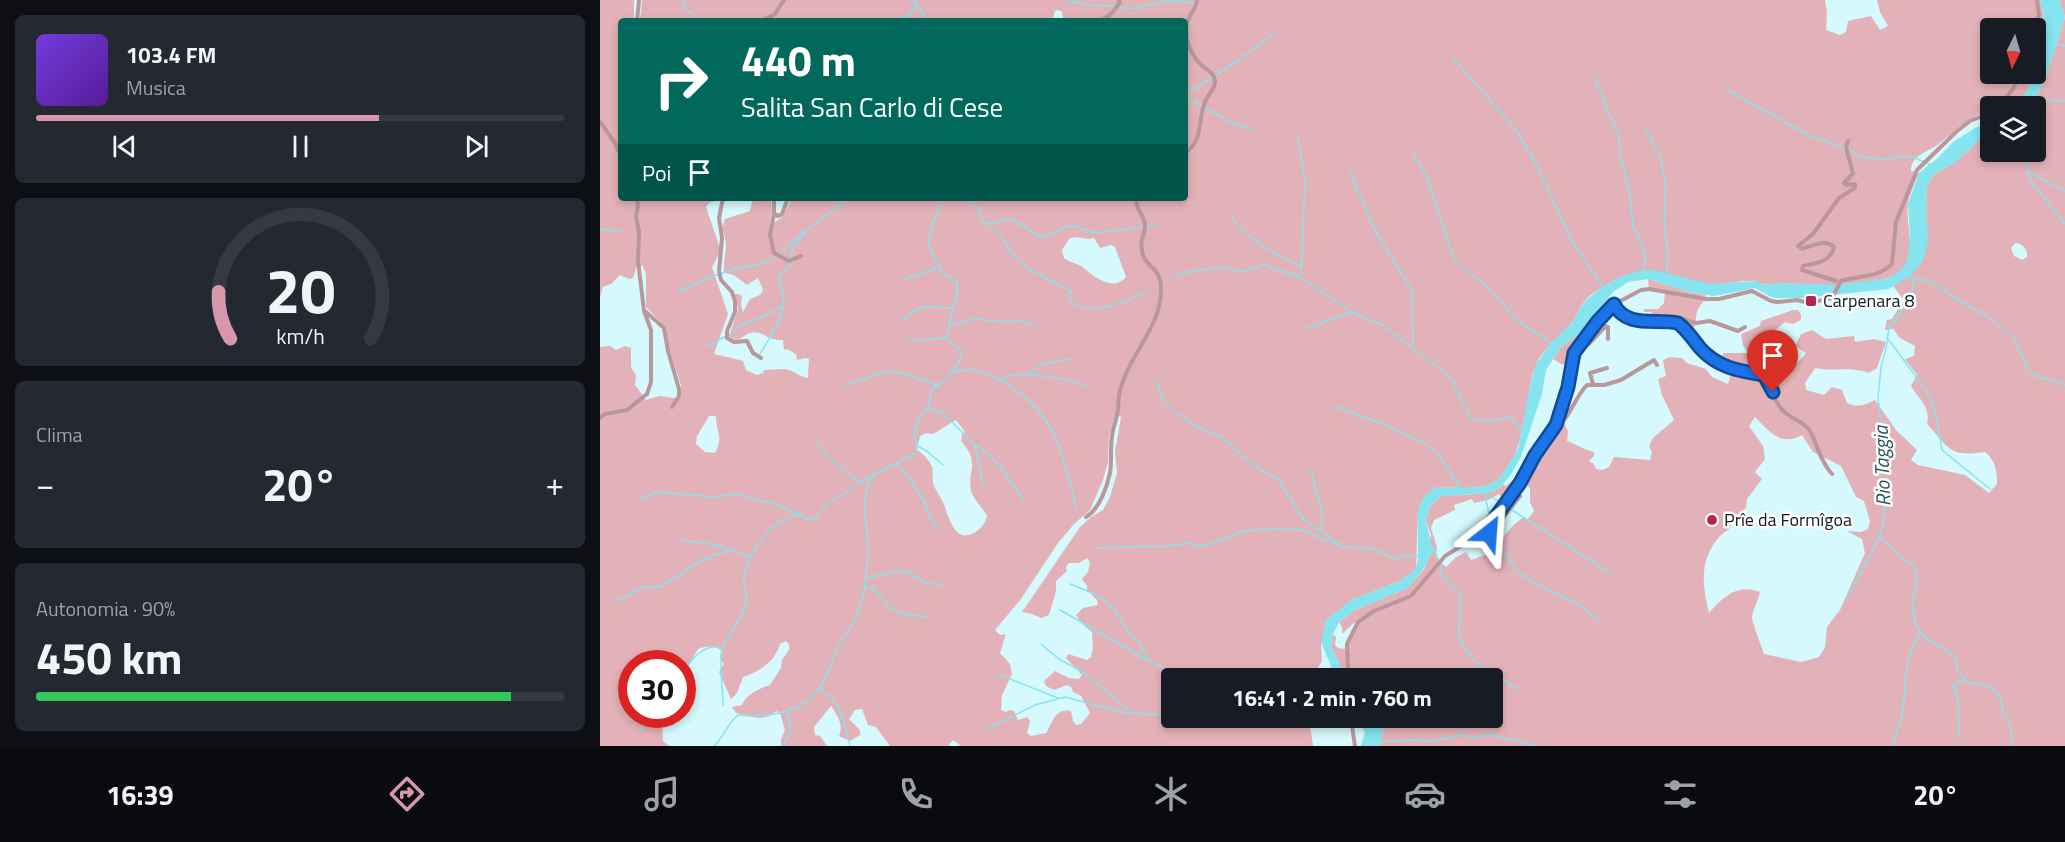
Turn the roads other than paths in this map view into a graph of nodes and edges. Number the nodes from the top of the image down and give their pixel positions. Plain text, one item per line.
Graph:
1 (639, 0) edge
2 (784, 0) edge
3 (1119, 0) edge
4 (1197, 0) edge
5 (2037, 0) edge
6 (637, 18) edge
7 (767, 18) edge
8 (1105, 18) edge
9 (2038, 18) edge
10 (1188, 20) edge
11 (1188, 43) edge
12 (1980, 117) edge
13 (600, 122) edge
14 (1848, 141) dead end
15 (618, 150) edge
16 (1188, 151) edge
17 (638, 201) edge
18 (722, 201) edge
19 (774, 201) edge
20 (787, 201) edge
21 (1136, 201) edge
22 (774, 214) junction
23 (801, 256) dead end
24 (1837, 282) junction
25 (1614, 304) junction
26 (644, 311) junction
27 (1668, 322) junction
28 (1745, 327) dead end
29 (1608, 339) dead end
30 (1579, 347) junction
31 (761, 358) dead end
32 (1657, 365) dead end
33 (1607, 368) dead end
34 (1593, 384) junction
35 (672, 407) dead end
36 (600, 418) edge
37 (1556, 425) junction
38 (1832, 474) dead end
39 (1520, 496) dead end
40 (1086, 516) dead end
41 (1491, 522) junction
42 (1487, 526) junction
43 (1477, 546) dead end
44 (1348, 668) edge
45 (1352, 728) edge
46 (1355, 746) edge

1 - 6 street
2 - 7 street
3 - 8 street
4 - 10 street
5 - 9 street
11 - 16 street
12 - 24 street
13 - 15 street
14 - 24 street
17 - 26 street
18 - 31 street
19 - 22 street
20 - 22 street
21 - 40 street
22 - 23 street
24 - 25 street
25 - 27 street
25 - 30 street
26 - 35 street
26 - 36 street
27 - 28 street
27 - 38 street
29 - 30 street
30 - 37 street
32 - 34 street
33 - 34 street
34 - 37 street
37 - 41 street
39 - 41 street
41 - 42 street
42 - 43 street
42 - 44 street
45 - 46 street

